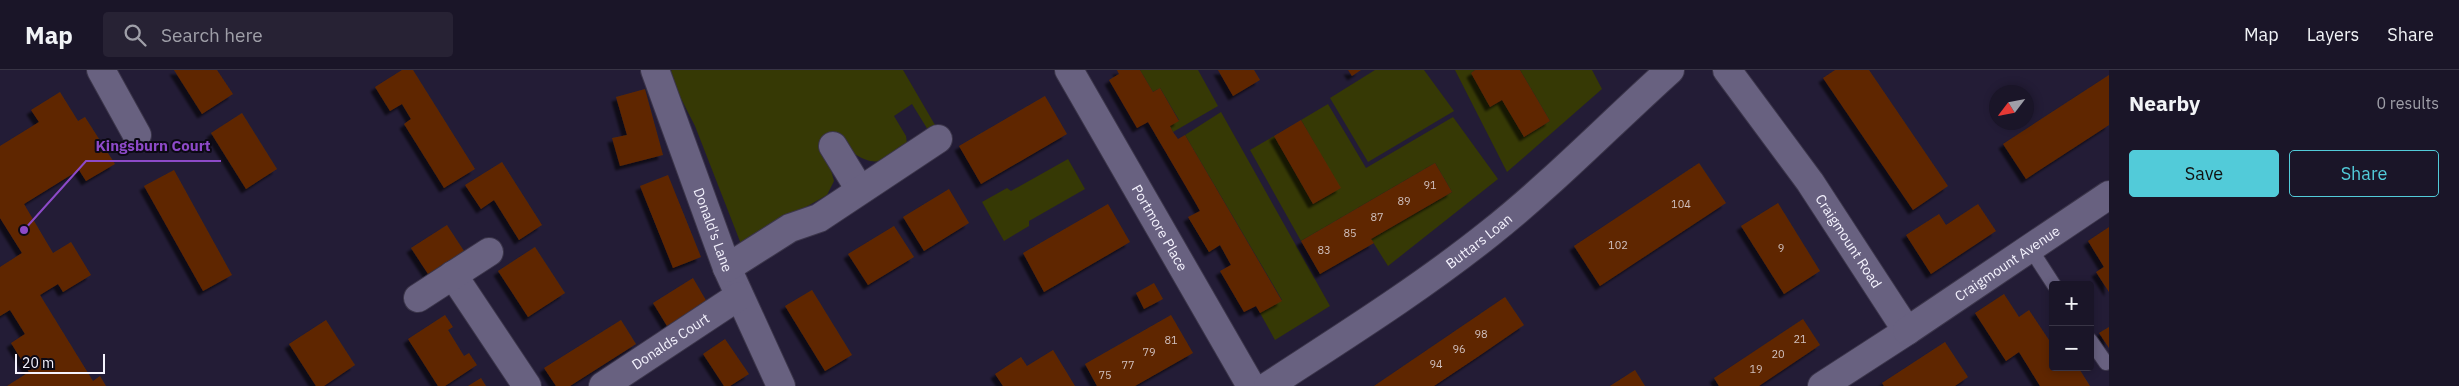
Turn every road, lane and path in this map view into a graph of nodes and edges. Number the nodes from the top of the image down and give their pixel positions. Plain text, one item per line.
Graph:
1 (101, 70) edge
2 (655, 70) edge
3 (1070, 70) edge
4 (1670, 70) edge
5 (1728, 70) edge
6 (137, 134) dead end
7 (938, 139) dead end
8 (833, 146) dead end
9 (860, 190) junction
10 (2109, 195) edge
11 (2030, 248) junction
12 (490, 252) dead end
13 (727, 268) junction
14 (453, 275) junction
15 (2051, 281) edge
16 (739, 296) junction
17 (418, 298) dead end
18 (1907, 331) junction
19 (2094, 346) edge
20 (2106, 363) dead end
21 (527, 386) edge
22 (603, 386) edge
23 (781, 386) edge
24 (1251, 386) edge
25 (1268, 386) edge
26 (1822, 386) edge

1 - 6 street
2 - 13 street, Donald's Lane
3 - 24 street, Portmore Place
4 - 25 street, Buttars Loan
5 - 18 street, Craigmount Road
7 - 9 street
8 - 9 street
9 - 13 street
10 - 11 street, Craigmount Avenue
11 - 15 lane
11 - 18 street, Craigmount Avenue
12 - 14 street
13 - 16 street, Donald's Lane
14 - 17 street
14 - 21 street
16 - 22 street, Donalds Court
16 - 23 street, Donald's Lane
18 - 26 street
19 - 20 lane

